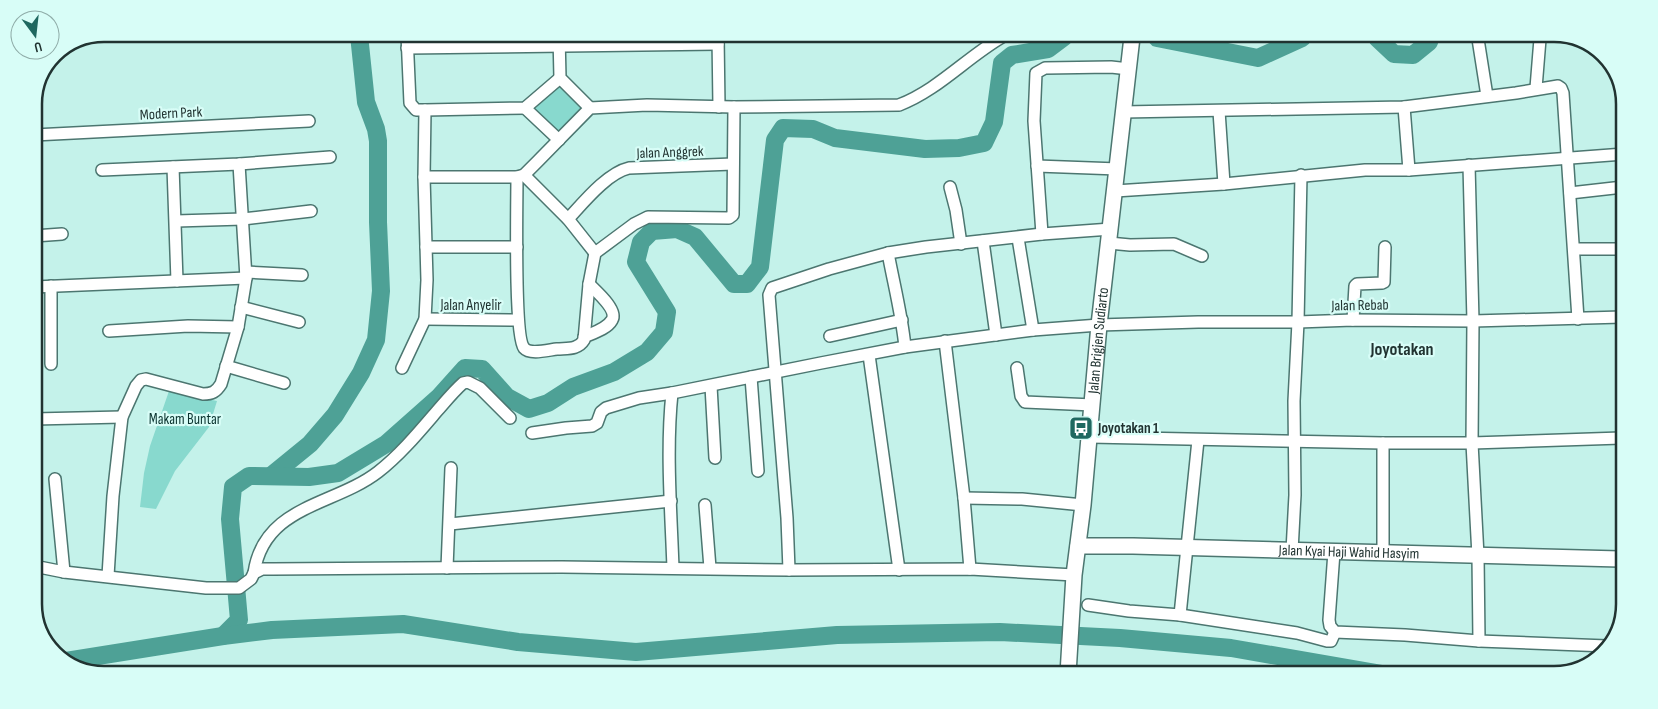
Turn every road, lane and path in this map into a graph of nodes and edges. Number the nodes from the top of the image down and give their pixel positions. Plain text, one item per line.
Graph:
1 (407, 43) edge
2 (503, 43) edge
3 (560, 43) edge
4 (718, 43) edge
5 (993, 43) edge
6 (1132, 43) edge
7 (1479, 43) edge
8 (1540, 43) edge
9 (407, 48) junction
10 (1129, 69) junction
11 (560, 78) junction
12 (1536, 88) junction
13 (1487, 96) junction
14 (719, 107) junction
15 (734, 107) junction
16 (1404, 107) junction
17 (525, 108) junction
18 (590, 108) junction
19 (425, 110) junction
20 (1219, 111) junction
21 (1123, 112) junction
22 (310, 121) dead end
23 (43, 135) edge
24 (558, 140) junction
25 (1615, 155) edge
26 (330, 157) dead end
27 (1567, 159) junction
28 (239, 164) junction
29 (733, 164) junction
30 (1469, 165) junction
31 (1037, 166) junction
32 (173, 167) junction
33 (1118, 169) junction
34 (102, 170) dead end
35 (1409, 170) junction
36 (1301, 175) junction
37 (520, 176) junction
38 (424, 177) junction
39 (1224, 184) junction
40 (950, 187) dead end
41 (536, 189) junction
42 (1615, 189) edge
43 (1115, 191) junction
44 (1570, 193) junction
45 (517, 197) junction
46 (311, 212) dead end
47 (243, 219) junction
48 (568, 219) junction
49 (176, 221) junction
50 (62, 234) dead end
51 (1042, 234) junction
52 (43, 235) edge
53 (1110, 236) junction
54 (1018, 238) junction
55 (983, 241) junction
56 (961, 244) junction
57 (426, 246) junction
58 (517, 247) junction
59 (1385, 247) dead end
60 (1574, 249) junction
61 (1615, 249) edge
62 (595, 253) junction
63 (888, 253) junction
64 (1202, 256) dead end
65 (246, 275) junction
66 (302, 275) dead end
67 (177, 281) junction
68 (590, 284) junction
69 (43, 286) edge
70 (51, 286) junction
71 (241, 307) junction
72 (1615, 318) edge
73 (1578, 319) junction
74 (425, 320) junction
75 (518, 320) junction
76 (902, 320) junction
77 (1353, 320) junction
78 (1473, 320) junction
79 (299, 322) dead end
80 (1298, 322) junction
81 (1100, 325) junction
82 (238, 327) junction
83 (1033, 330) junction
84 (109, 331) dead end
85 (996, 335) junction
86 (830, 336) dead end
87 (584, 337) junction
88 (945, 341) junction
89 (905, 348) junction
90 (869, 355) junction
91 (51, 364) dead end
92 (226, 366) junction
93 (402, 368) dead end
94 (1017, 368) dead end
95 (776, 372) junction
96 (751, 377) junction
97 (284, 383) dead end
98 (711, 386) junction
99 (672, 393) junction
100 (1093, 405) junction
101 (122, 416) junction
102 (510, 418) dead end
103 (43, 419) edge
104 (532, 433) dead end
105 (1090, 437) junction
106 (1616, 438) edge
107 (1198, 440) junction
108 (1294, 442) junction
109 (1383, 443) junction
110 (1472, 443) junction
111 (715, 458) dead end
112 (451, 468) dead end
113 (758, 471) dead end
114 (55, 479) dead end
115 (964, 498) junction
116 (671, 501) junction
117 (705, 505) dead end
118 (1083, 505) junction
119 (450, 524) junction
120 (1078, 546) junction
121 (1188, 548) junction
122 (1292, 551) junction
123 (1334, 552) junction
124 (1383, 553) junction
125 (1478, 556) junction
126 (1616, 560) edge
127 (43, 568) edge
128 (447, 568) junction
129 (673, 568) junction
130 (710, 568) junction
131 (970, 569) junction
132 (789, 570) junction
133 (899, 570) junction
134 (64, 572) junction
135 (254, 573) junction
136 (1074, 575) junction
137 (108, 576) junction
138 (1088, 605) dead end
139 (1180, 615) junction
140 (1335, 632) junction
141 (1479, 641) junction
142 (1599, 646) edge
143 (1069, 666) edge

1 - 9 street
2 - 9 street
3 - 11 street
4 - 14 street
5 - 15 street
6 - 10 main road, Jalan Brigjen Sudiarto
7 - 13 street
8 - 12 street
9 - 19 street
10 - 21 main road, Jalan Brigjen Sudiarto
10 - 31 street
11 - 17 street
11 - 18 street
12 - 13 street
12 - 27 street
13 - 16 street
14 - 15 street
14 - 18 street
15 - 29 street
16 - 20 street
16 - 35 street
17 - 19 street
17 - 24 street
18 - 24 street
19 - 38 street
20 - 21 street
20 - 39 street
21 - 33 main road, Jalan Brigjen Sudiarto
22 - 23 street, Modern Park
24 - 37 street
25 - 27 street
26 - 28 street
27 - 30 street
27 - 44 street
28 - 32 street
28 - 47 street
29 - 48 street, Jalan Anggrek
29 - 62 street
30 - 35 street
30 - 78 street
31 - 33 street
31 - 51 street
32 - 34 street
32 - 49 street
33 - 43 main road, Jalan Brigjen Sudiarto
35 - 36 street
36 - 39 street
36 - 80 street
37 - 38 street
37 - 41 street
37 - 45 street
38 - 57 street
39 - 43 street
40 - 56 street
41 - 45 street
41 - 48 street
42 - 44 street
43 - 53 main road, Jalan Brigjen Sudiarto
44 - 60 street
45 - 58 street
46 - 47 street
47 - 49 street
47 - 65 street
48 - 62 street
49 - 67 street
50 - 52 street
51 - 53 street
51 - 54 street
53 - 64 street
53 - 81 main road, Jalan Brigjen Sudiarto
54 - 55 street
54 - 83 street
55 - 56 street
55 - 85 street
56 - 63 street
57 - 58 street
57 - 74 street
58 - 75 street
59 - 77 street
60 - 61 street
60 - 73 street
62 - 68 street
63 - 76 street
63 - 95 street
65 - 66 street
65 - 67 street
65 - 71 street
67 - 70 street
68 - 87 street
68 - 87 street
69 - 70 street
70 - 91 street
71 - 79 street
71 - 82 street
72 - 73 street, Jalan Rebab
73 - 78 street, Jalan Rebab
74 - 75 street, Jalan Anyelir
74 - 93 street
75 - 87 street
76 - 86 street
76 - 89 street
77 - 78 street, Jalan Rebab
77 - 80 street, Jalan Rebab
78 - 110 street
80 - 81 street, Jalan Rebab
80 - 108 street
81 - 83 street, Jalan Rebab
81 - 100 main road, Jalan Brigjen Sudiarto
82 - 84 street
82 - 92 street
83 - 85 street, Jalan Rebab
85 - 88 street, Jalan Rebab
88 - 89 street, Jalan Rebab
88 - 115 street
89 - 90 street, Jalan Rebab
90 - 95 street, Jalan Rebab
90 - 133 street
92 - 97 street
92 - 101 street
94 - 100 street
95 - 96 street, Jalan Rebab
95 - 132 street
96 - 98 street, Jalan Rebab
96 - 113 street
98 - 99 street, Jalan Rebab
98 - 111 street
99 - 104 street, Jalan Rebab
99 - 116 street
100 - 105 main road, Jalan Brigjen Sudiarto
101 - 103 street
101 - 137 street
102 - 135 street
105 - 107 street
105 - 118 main road, Jalan Brigjen Sudiarto
106 - 110 street
107 - 108 street
107 - 121 street
108 - 109 street
108 - 122 street
109 - 110 street
109 - 124 street
110 - 125 street
112 - 119 street
114 - 134 street
115 - 118 street
115 - 131 street
116 - 119 street
116 - 129 street
117 - 130 street
118 - 120 main road, Jalan Brigjen Sudiarto
119 - 128 street
120 - 121 main road, Jalan Kyai Haji Wahid Hasyim
120 - 136 main road, Jalan Brigjen Sudiarto
121 - 122 main road, Jalan Kyai Haji Wahid Hasyim
121 - 139 street
122 - 123 main road, Jalan Kyai Haji Wahid Hasyim
123 - 124 main road, Jalan Kyai Haji Wahid Hasyim
123 - 140 street
124 - 125 main road, Jalan Kyai Haji Wahid Hasyim
125 - 126 main road, Jalan Kyai Haji Wahid Hasyim
125 - 141 street
127 - 134 street
128 - 129 street
128 - 135 street
129 - 130 street
130 - 132 street
131 - 133 street
131 - 136 street
132 - 133 street
134 - 137 street
135 - 137 street
136 - 143 main road, Jalan Brigjen Sudiarto
138 - 139 street
139 - 140 street
140 - 141 street
141 - 142 street

